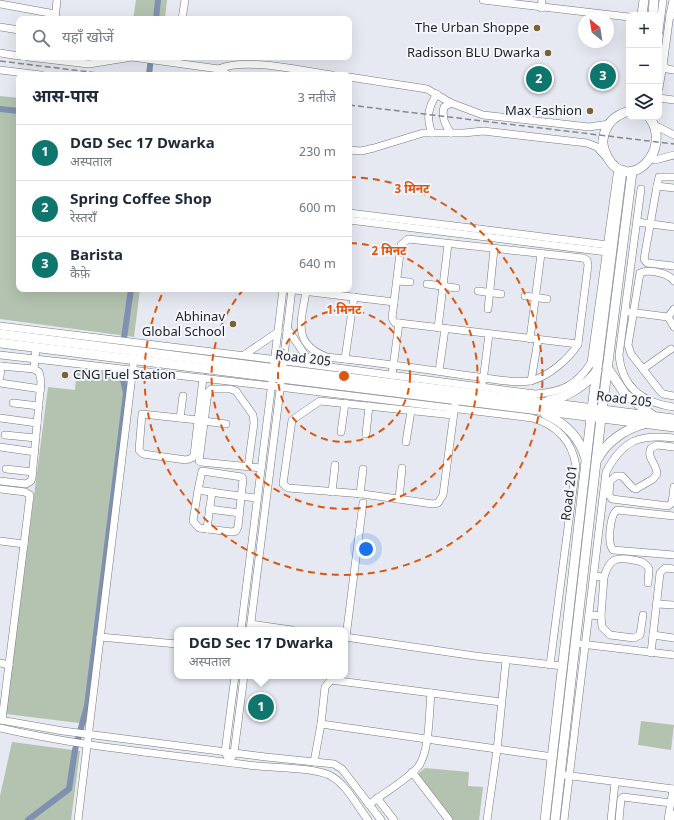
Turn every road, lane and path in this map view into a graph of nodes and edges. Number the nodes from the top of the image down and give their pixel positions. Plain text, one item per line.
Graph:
1 (57, 0) edge
2 (185, 0) edge
3 (483, 0) edge
4 (542, 0) edge
5 (644, 0) edge
6 (654, 0) edge
7 (663, 0) edge
8 (673, 0) edge
9 (0, 4) edge
10 (17, 4) edge
11 (541, 8) junction
12 (642, 12) edge
13 (653, 12) edge
14 (662, 12) edge
15 (55, 16) edge
16 (182, 16) edge
17 (672, 16) edge
18 (626, 17) edge
19 (0, 26) edge
20 (16, 29) edge
21 (0, 53) edge
22 (16, 56) edge
23 (54, 60) edge
24 (113, 60) edge
25 (156, 60) edge
26 (184, 61) edge
27 (663, 65) junction
28 (0, 70) edge
29 (674, 70) edge
30 (16, 72) edge
31 (217, 72) edge
32 (309, 72) edge
33 (352, 77) edge
34 (660, 84) edge
35 (437, 94) junction
36 (662, 98) edge
37 (674, 100) edge
38 (451, 103) junction
39 (626, 113) edge
40 (652, 120) edge
41 (609, 124) junction
42 (658, 127) junction
43 (432, 132) junction
44 (451, 133) junction
45 (674, 135) edge
46 (352, 150) edge
47 (674, 155) edge
48 (655, 160) junction
49 (609, 161) junction
50 (620, 169) junction
51 (632, 172) junction
52 (674, 177) edge
53 (657, 186) junction
54 (674, 188) edge
55 (641, 189) dead end
56 (352, 213) edge
57 (352, 220) edge
58 (637, 222) junction
59 (651, 224) junction
60 (674, 227) edge
61 (448, 244) junction
62 (494, 249) junction
63 (607, 249) junction
64 (541, 254) junction
65 (674, 266) edge
66 (673, 279) edge
67 (397, 281) junction
68 (410, 282) dead end
69 (427, 284) dead end
70 (443, 287) junction
71 (456, 288) dead end
72 (478, 291) dead end
73 (287, 292) edge
74 (288, 292) edge
75 (306, 292) joint
76 (490, 292) junction
77 (501, 294) dead end
78 (525, 296) dead end
79 (354, 297) junction
80 (535, 298) junction
81 (547, 300) dead end
82 (394, 302) junction
83 (488, 309) dead end
84 (674, 309) edge
85 (614, 312) junction
86 (625, 312) junction
87 (633, 313) junction
88 (668, 317) junction
89 (399, 323) junction
90 (0, 326) edge
91 (674, 327) edge
92 (287, 328) junction
93 (442, 328) junction
94 (278, 332) junction
95 (0, 334) edge
96 (489, 334) junction
97 (530, 339) junction
98 (538, 340) junction
99 (0, 343) edge
100 (578, 344) junction
101 (36, 348) junction
102 (671, 349) dead end
103 (0, 355) edge
104 (244, 355) junction
105 (35, 359) junction
106 (134, 359) junction
107 (345, 359) junction
108 (311, 364) junction
109 (393, 365) junction
110 (1, 366) edge
111 (607, 367) junction
112 (34, 369) junction
113 (643, 369) junction
114 (133, 370) junction
115 (439, 371) junction
116 (597, 371) junction
117 (277, 373) junction
118 (392, 375) junction
119 (0, 377) edge
120 (484, 377) junction
121 (203, 378) junction
122 (531, 381) junction
123 (0, 383) edge
124 (41, 389) junction
125 (482, 391) junction
126 (183, 396) dead end
127 (674, 396) edge
128 (13, 403) dead end
129 (345, 403) junction
130 (39, 406) junction
131 (369, 406) junction
132 (540, 406) junction
133 (674, 407) edge
134 (455, 408) junction
135 (411, 411) junction
136 (128, 412) junction
137 (597, 413) junction
138 (142, 414) junction
139 (0, 418) edge
140 (180, 418) junction
141 (674, 419) edge
142 (651, 420) junction
143 (201, 421) junction
144 (37, 423) junction
145 (226, 424) dead end
146 (674, 427) edge
147 (341, 432) dead end
148 (366, 434) dead end
149 (5, 435) dead end
150 (36, 438) junction
151 (674, 438) edge
152 (406, 442) dead end
153 (0, 447) edge
154 (674, 447) edge
155 (35, 452) junction
156 (591, 462) junction
157 (335, 465) dead end
158 (248, 467) junction
159 (261, 468) junction
160 (402, 468) dead end
161 (6, 469) dead end
162 (363, 469) dead end
163 (33, 472) junction
164 (0, 481) edge
165 (268, 482) junction
166 (283, 484) junction
167 (674, 487) edge
168 (0, 489) edge
169 (198, 490) junction
170 (212, 492) junction
171 (332, 492) junction
172 (360, 494) junction
173 (242, 496) junction
174 (257, 498) junction
175 (399, 499) junction
176 (363, 503) dead end
177 (209, 509) junction
178 (240, 513) junction
179 (674, 516) edge
180 (600, 524) junction
181 (611, 525) junction
182 (207, 529) junction
183 (599, 533) junction
184 (610, 535) junction
185 (0, 541) edge
186 (24, 544) junction
187 (674, 555) edge
188 (674, 569) edge
189 (594, 576) junction
190 (604, 578) junction
191 (648, 583) dead end
192 (657, 604) junction
193 (674, 605) edge
194 (589, 615) junction
195 (643, 615) dead end
196 (601, 616) junction
197 (241, 627) edge
198 (250, 627) edge
199 (347, 627) edge
200 (653, 636) junction
201 (100, 637) junction
202 (348, 637) edge
203 (674, 638) edge
204 (174, 644) edge
205 (575, 644) junction
206 (585, 645) junction
207 (651, 653) junction
208 (674, 655) edge
209 (506, 660) junction
210 (0, 663) edge
211 (9, 665) junction
212 (550, 665) junction
213 (563, 666) junction
214 (235, 679) edge
215 (244, 679) edge
216 (431, 693) junction
217 (502, 702) junction
218 (1, 720) edge
219 (321, 724) junction
220 (0, 728) edge
221 (86, 734) junction
222 (426, 739) junction
223 (86, 743) junction
224 (497, 750) junction
225 (226, 752) junction
226 (234, 753) junction
227 (553, 757) junction
228 (229, 762) junction
229 (314, 762) junction
230 (412, 772) junction
231 (565, 775) junction
232 (616, 783) junction
233 (674, 789) edge
234 (377, 798) junction
235 (671, 803) junction
236 (369, 805) junction
237 (674, 814) edge
238 (78, 820) edge
239 (368, 820) edge
240 (381, 820) edge
241 (394, 820) edge
242 (449, 820) edge
243 (487, 820) edge
244 (545, 820) edge
245 (555, 820) edge
246 (564, 820) edge
247 (611, 820) edge
248 (619, 820) edge
249 (668, 820) edge
250 (673, 820) edge

1 - 15 street
2 - 16 street
3 - 11 street
4 - 11 street
5 - 12 main road
6 - 13 main road
7 - 14 street
8 - 17 street
9 - 10 street
10 - 15 street
11 - 18 street
17 - 27 street
19 - 20 street
21 - 22 street
23 - 24 street
25 - 26 street
26 - 31 street
27 - 29 street
27 - 34 street
28 - 30 street
31 - 32 street
33 - 35 street
35 - 38 street
35 - 43 street
36 - 37 street
38 - 41 street
38 - 44 street
39 - 41 main road
40 - 42 main road
41 - 49 main road
42 - 45 street
42 - 48 main road
43 - 44 street
43 - 46 street
44 - 49 street
47 - 48 street
48 - 51 main road
49 - 50 main road
50 - 51 main road
50 - 63 street
50 - 116 main road, Road 201
51 - 85 main road, Road 201
52 - 53 street
53 - 54 street
53 - 59 street
55 - 58 street
56 - 63 street
57 - 63 street
58 - 59 street
58 - 86 street
59 - 60 street
59 - 65 street
61 - 62 street
61 - 67 street
61 - 70 street
62 - 64 street
62 - 76 street
63 - 125 street
64 - 80 street
64 - 100 street
66 - 87 street
67 - 68 street
67 - 82 street
69 - 70 street
70 - 71 street
70 - 93 street
72 - 76 street
73 - 94 street
74 - 92 street
75 - 79 street
75 - 107 street
76 - 77 street
76 - 83 street
78 - 80 street
79 - 82 street
79 - 107 street
80 - 81 street
80 - 97 street
82 - 89 street
84 - 88 street
85 - 86 street
85 - 111 main road, Road 201
86 - 87 street
86 - 133 street
87 - 88 street
87 - 113 street
88 - 91 street
89 - 93 street
89 - 109 street
90 - 104 street
92 - 108 street
92 - 117 street
93 - 96 street
93 - 115 street
94 - 104 street
94 - 117 street
95 - 117 main road, Road 205
96 - 97 street
96 - 120 street
97 - 98 street
98 - 100 street
98 - 122 street
99 - 101 main road, Road 205
100 - 122 street
101 - 105 street
101 - 106 main road, Road 205
102 - 113 street
103 - 105 street
104 - 117 street
105 - 112 street
105 - 114 street
106 - 114 street
106 - 117 main road, Road 205
107 - 109 street
108 - 117 street
108 - 118 street
109 - 115 street
109 - 118 street
110 - 112 street
110 - 119 street
111 - 137 main road, Road 201
111 - 142 main road
112 - 124 street
113 - 127 street
114 - 121 street
114 - 136 street
115 - 120 street
116 - 132 main road
116 - 137 main road, Road 201
117 - 121 street
117 - 125 main road, Road 205
117 - 134 main road, Road 205
117 - 159 street
117 - 165 street
118 - 125 street
120 - 122 street
120 - 125 street
121 - 143 street
123 - 124 street
124 - 130 street
125 - 132 main road, Road 205
126 - 140 street
128 - 130 street
129 - 131 street
129 - 147 street
129 - 166 street
130 - 144 street
131 - 135 street
131 - 148 street
132 - 134 main road, Road 205
132 - 137 main road, Road 205
132 - 156 main road
134 - 135 street
134 - 175 street
134 - 212 street
135 - 152 street
136 - 138 street
136 - 201 street
137 - 142 main road, Road 205
137 - 156 main road, Road 201
138 - 140 street
138 - 143 street
139 - 144 street
140 - 143 street
141 - 142 main road, Road 205
142 - 146 main road, Road 205
142 - 156 main road
143 - 145 street
143 - 158 street
143 - 158 street
144 - 150 street
149 - 150 street
150 - 155 street
151 - 180 street
153 - 155 street
154 - 167 street
155 - 163 street
156 - 205 main road, Road 201
156 - 213 main road, Road 201
157 - 171 street
158 - 159 street
159 - 174 street
160 - 175 street
161 - 163 street
162 - 172 street
163 - 164 street
165 - 166 street
165 - 198 street
166 - 171 street
168 - 186 street
169 - 170 street
169 - 173 street
169 - 182 street
170 - 173 street
170 - 177 street
171 - 172 street
172 - 175 street
173 - 174 street
173 - 178 street
174 - 197 street
176 - 199 street
177 - 178 street
177 - 182 street
178 - 182 street
179 - 181 street
180 - 181 street
180 - 183 street
181 - 184 street
183 - 184 street
183 - 189 street
184 - 187 street
185 - 186 street
186 - 211 street
188 - 192 street
189 - 190 street
189 - 194 street
190 - 191 street
190 - 196 street
192 - 193 street
192 - 200 street
194 - 196 street
194 - 206 street
195 - 196 street
200 - 203 street
200 - 207 street
201 - 204 street
201 - 221 street
202 - 209 street
205 - 206 street
205 - 231 main road, Road 201
206 - 207 street
206 - 231 street
207 - 208 street
209 - 212 street
209 - 217 street
210 - 211 street
211 - 218 street
212 - 213 street
213 - 227 main road, Road 201
214 - 225 street
215 - 226 street
216 - 217 street
216 - 219 street
216 - 222 street
217 - 224 street
218 - 221 street
219 - 222 street
219 - 229 street
220 - 223 street
221 - 223 street
221 - 225 street
222 - 224 street
222 - 230 street
223 - 228 street
223 - 238 street
224 - 227 street
224 - 243 street
225 - 226 street
225 - 228 street
226 - 228 street
226 - 229 street
227 - 244 main road, Road 201
228 - 239 street
229 - 236 street
230 - 234 street
230 - 242 street
231 - 232 street
231 - 245 main road, Road 201
231 - 246 street
232 - 233 street
232 - 247 street
233 - 235 street
234 - 236 street
234 - 241 street
235 - 248 street
235 - 249 street
236 - 240 street
237 - 250 street

